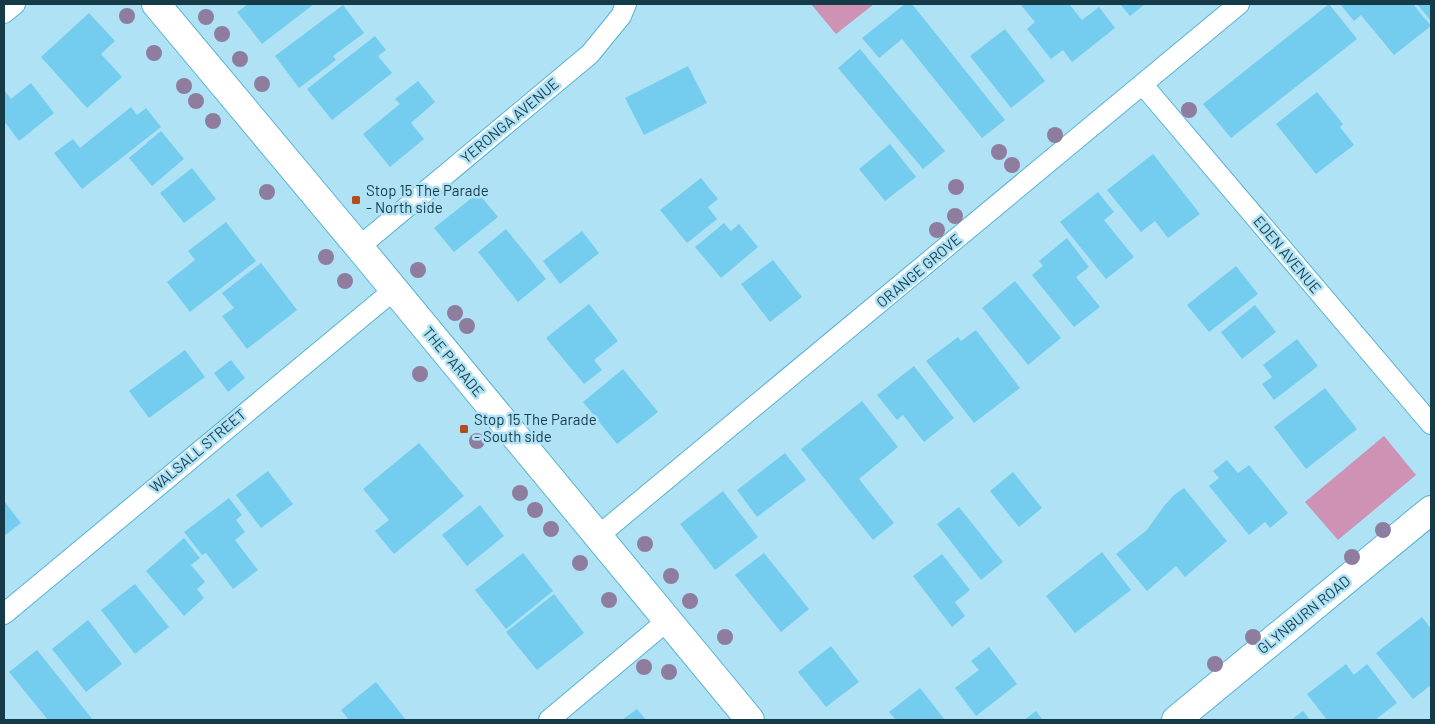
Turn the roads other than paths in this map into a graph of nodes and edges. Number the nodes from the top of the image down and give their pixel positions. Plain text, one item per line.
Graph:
1 (14, 4) edge
2 (156, 4) edge
3 (626, 4) edge
4 (1239, 4) edge
5 (4, 13) edge
6 (1143, 85) junction
7 (360, 247) junction
8 (394, 290) junction
9 (1431, 424) edge
10 (1431, 510) edge
11 (598, 536) junction
12 (4, 614) edge
13 (668, 620) junction
14 (549, 720) edge
15 (750, 720) edge
16 (1176, 720) edge

1 - 5 street
2 - 7 main road, THE PARADE
3 - 7 street, YERONGA AVENUE
4 - 6 street, ORANGE GROVE
6 - 9 street, EDEN AVENUE
6 - 11 street, ORANGE GROVE
7 - 8 main road, THE PARADE
8 - 11 main road, THE PARADE
8 - 12 street, WALSALL STREET
10 - 16 main road, GLYNBURN ROAD
11 - 13 main road, THE PARADE
13 - 14 street
13 - 15 main road, THE PARADE

